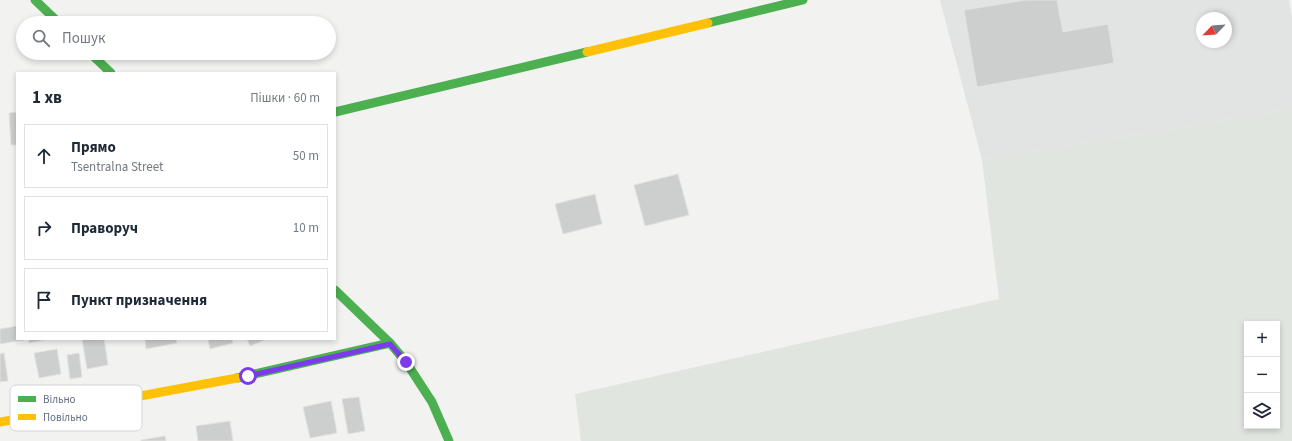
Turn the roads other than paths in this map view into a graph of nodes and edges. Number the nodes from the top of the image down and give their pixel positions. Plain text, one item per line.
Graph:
1 (36, 0) edge
2 (804, 0) edge
3 (52, 16) edge
4 (97, 60) edge
5 (110, 72) edge
6 (336, 112) edge
7 (336, 291) edge
8 (390, 344) junction
9 (142, 396) edge
10 (10, 420) edge
11 (0, 422) edge
12 (449, 441) edge

1 - 3 street
2 - 6 street
4 - 5 street
7 - 8 street
8 - 9 street
8 - 12 street
10 - 11 street

